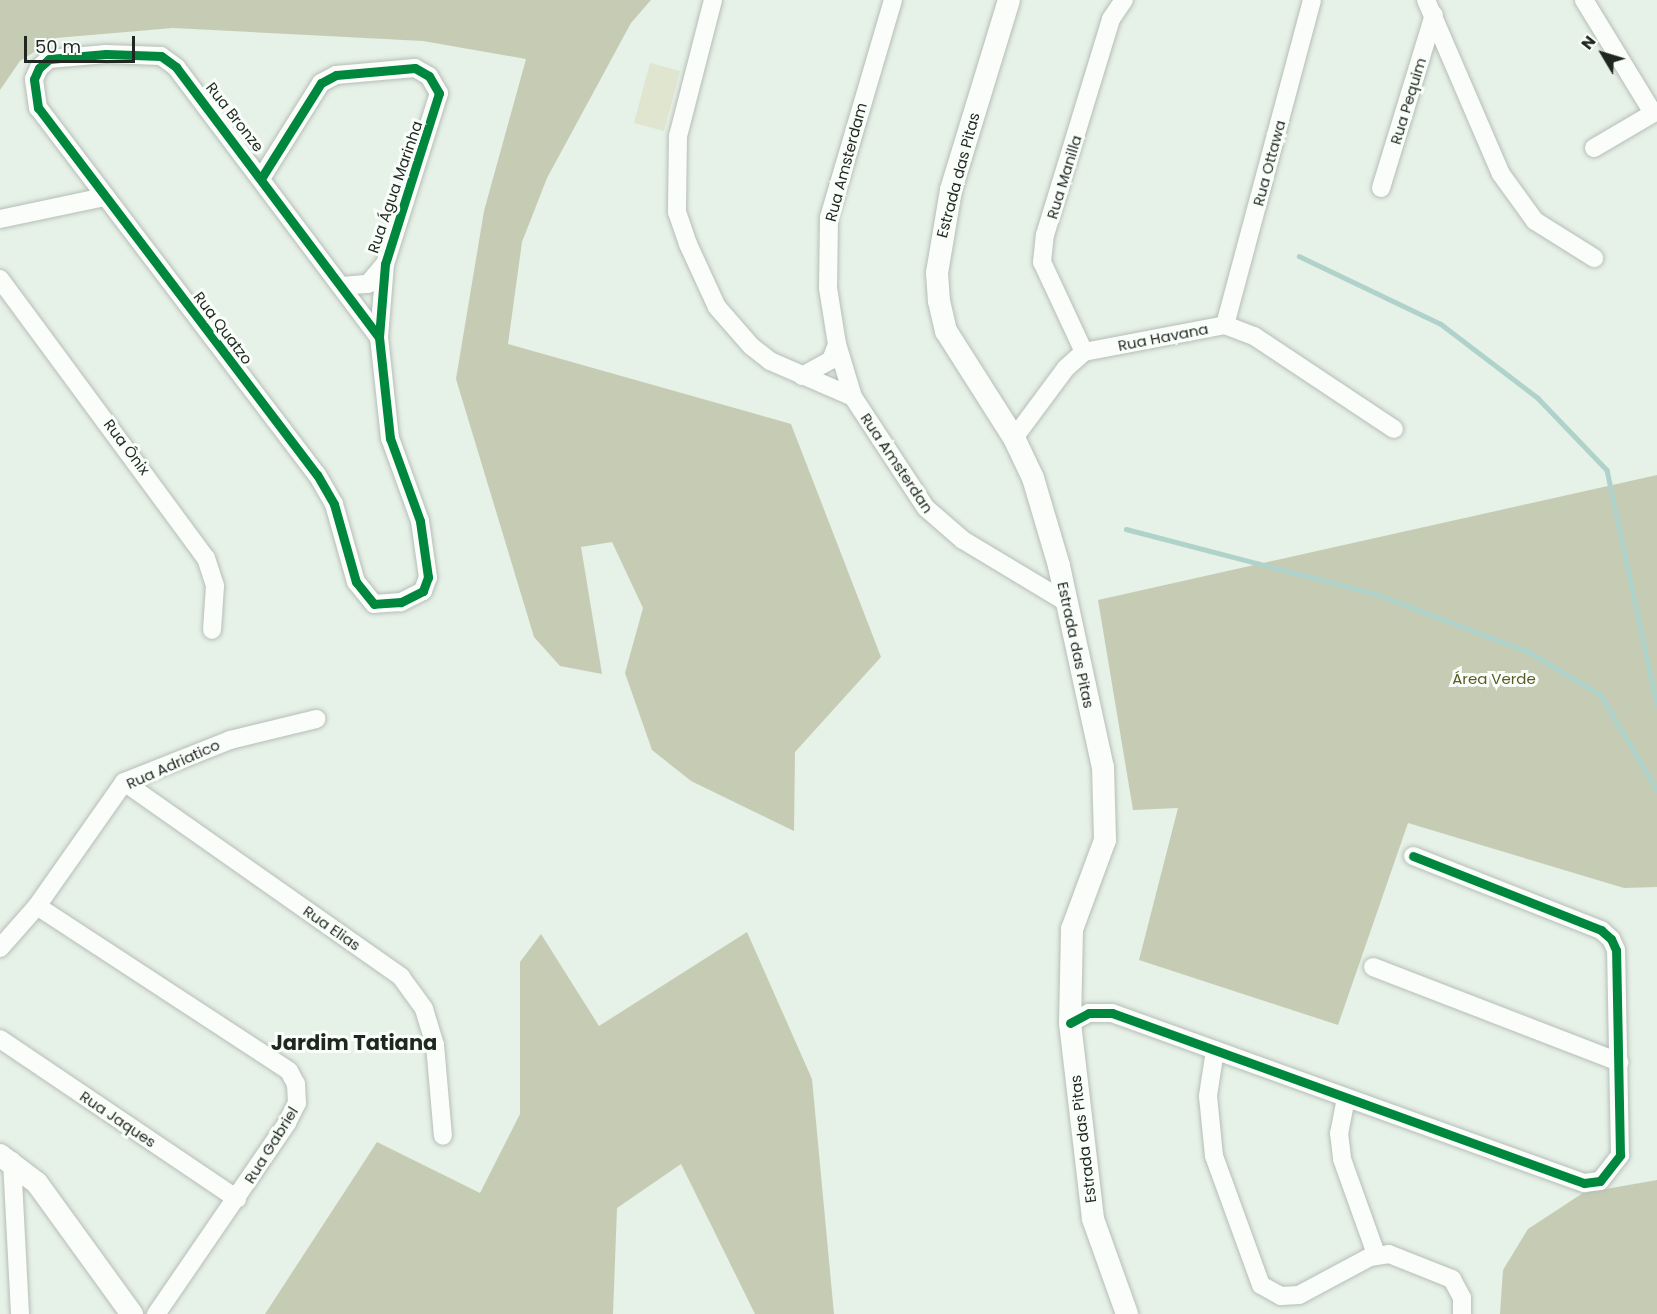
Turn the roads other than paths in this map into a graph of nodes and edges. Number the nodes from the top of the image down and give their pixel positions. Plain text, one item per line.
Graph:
1 (713, 0) edge
2 (893, 0) edge
3 (1009, 0) edge
4 (1124, 0) edge
5 (1312, 0) edge
6 (1584, 0) edge
7 (1430, 7) edge
8 (38, 108) joint
9 (1655, 112) edge
10 (1594, 148) dead end
11 (262, 177) junction
12 (1381, 188) dead end
13 (104, 197) junction
14 (0, 219) edge
15 (1594, 258) dead end
16 (385, 264) junction
17 (0, 279) edge
18 (343, 286) junction
19 (1225, 325) junction
20 (379, 337) junction
21 (837, 344) junction
22 (1084, 352) junction
23 (802, 376) junction
24 (853, 397) junction
25 (1394, 429) dead end
26 (1014, 438) junction
27 (356, 582) joint
28 (1066, 602) junction
29 (212, 630) dead end
30 (316, 719) dead end
31 (124, 782) junction
32 (1413, 856) dead end
33 (37, 906) junction
34 (0, 948) edge
35 (1373, 967) dead end
36 (1070, 1023) junction
37 (0, 1039) edge
38 (1215, 1050) junction
39 (1618, 1062) junction
40 (1346, 1098) junction
41 (443, 1136) dead end
42 (6, 1158) edge
43 (237, 1199) junction
44 (1376, 1254) junction
45 (20, 1314) edge
46 (132, 1314) edge
47 (156, 1314) edge
48 (1127, 1314) edge
49 (1462, 1314) edge

1 - 23 street
2 - 21 street, Rua Amsterdam
3 - 26 main road, Estrada das Pitas
4 - 22 street, Rua Manilla
5 - 19 street, Rua Ottawa
6 - 9 street
7 - 12 street, Rua Pequim
7 - 15 street
8 - 11 street, Rua Bronze
8 - 13 street, Rua Quatzo
9 - 10 street
11 - 16 street, Rua Água Marinha
11 - 18 street, Rua Bronze
13 - 14 street
13 - 27 street, Rua Quatzo
16 - 18 street
16 - 20 street, Rua Água Marinha
17 - 29 street, Rua Ônix
18 - 20 street, Rua Bronze
19 - 22 street, Rua Havana
19 - 25 street, Rua Havana
20 - 27 street, Rua Água Marinha
21 - 23 street
21 - 24 street, Rua Amsterdam
22 - 26 street
23 - 24 street
24 - 28 street, Rua Amsterdan
26 - 28 main road, Estrada das Pitas
28 - 36 main road, Estrada das Pitas
30 - 31 street, Rua Adriatico
31 - 33 street, Rua Adriatico
31 - 41 street, Rua Elias
32 - 39 street
33 - 34 street, Rua Adriatico
33 - 43 street, Rua Gabriel
35 - 39 street
36 - 38 street
36 - 48 main road, Estrada das Pitas
37 - 43 street, Rua Jaques
38 - 40 street
38 - 44 street
39 - 40 street
40 - 44 street
42 - 45 street
42 - 46 main road
43 - 47 street, Rua Gabriel
44 - 49 street

